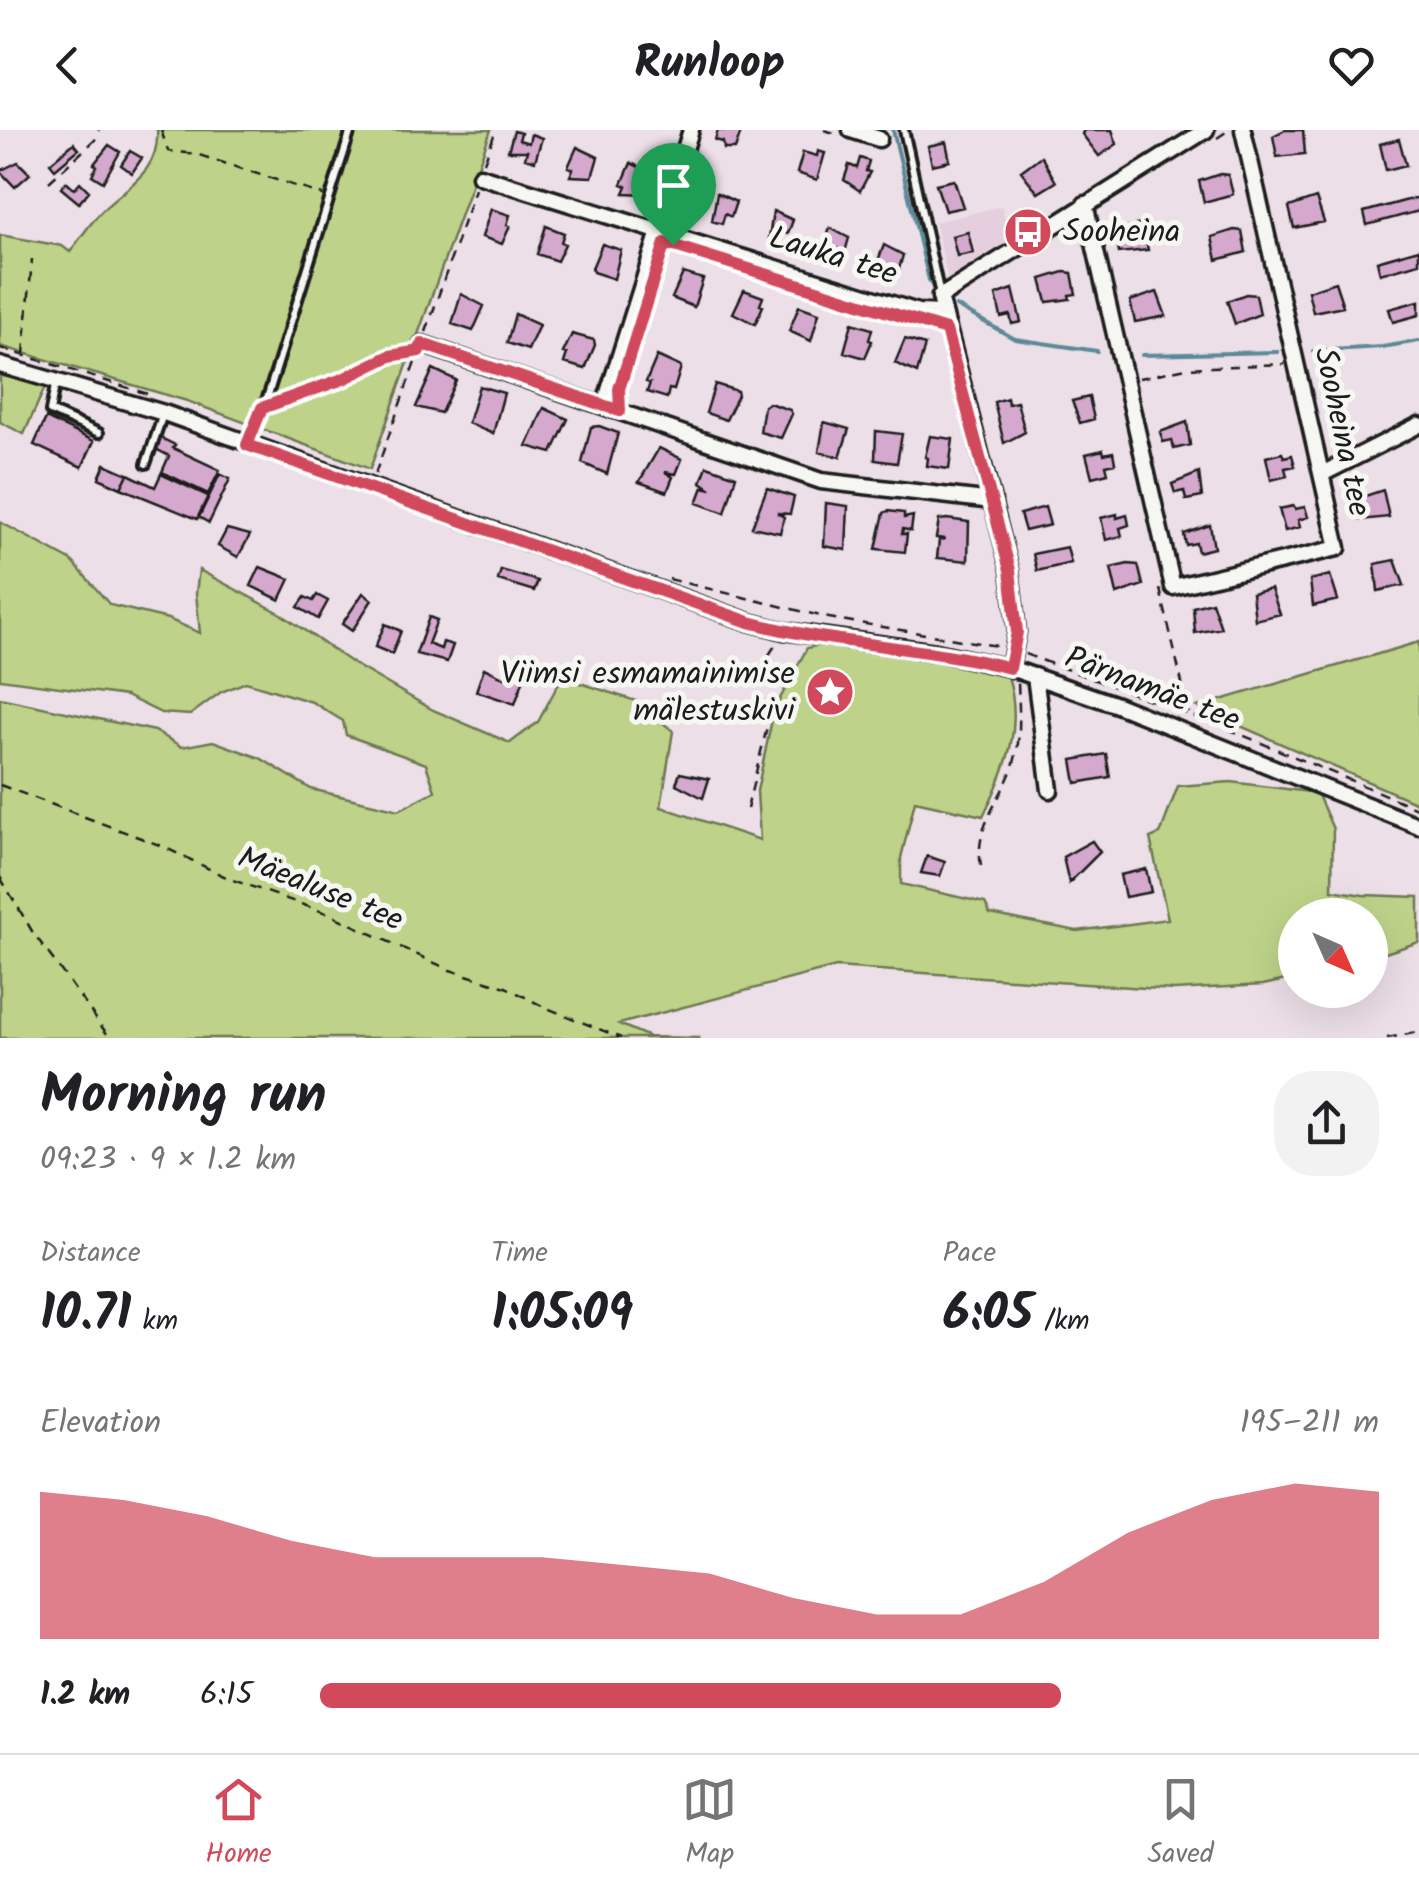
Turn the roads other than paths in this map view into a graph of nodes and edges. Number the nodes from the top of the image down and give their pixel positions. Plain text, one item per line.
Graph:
1 (351, 130) edge
2 (691, 130) edge
3 (850, 130) edge
4 (904, 130) edge
5 (1243, 130) edge
6 (1199, 132) edge
7 (879, 139) dead end
8 (480, 176) road end
9 (1085, 204) junction
10 (660, 231) junction
11 (941, 305) junction
12 (420, 347) road end
13 (0, 365) edge
14 (56, 380) junction
15 (604, 406) junction
16 (164, 413) junction
17 (1419, 425) edge
18 (99, 433) dead end
19 (247, 445) junction
20 (146, 464) dead end
21 (1322, 474) junction
22 (993, 501) junction
23 (1022, 672) junction
24 (1050, 790) dead end
25 (1419, 826) edge

1 - 19 lane
2 - 10 street
3 - 7 street
4 - 11 lane
5 - 21 street, Sooheina tee
6 - 9 street
8 - 10 street, Lauka tee
9 - 11 street
9 - 21 street, Sooheina tee
10 - 11 street, Lauka tee
10 - 15 street
11 - 22 street
12 - 15 street
13 - 14 street, Pärnamäe tee
14 - 16 street, Pärnamäe tee
14 - 18 lane
15 - 22 street
16 - 19 street, Pärnamäe tee
16 - 20 lane
17 - 21 street
19 - 23 street, Pärnamäe tee
22 - 23 street
23 - 24 street
23 - 25 street, Pärnamäe tee

